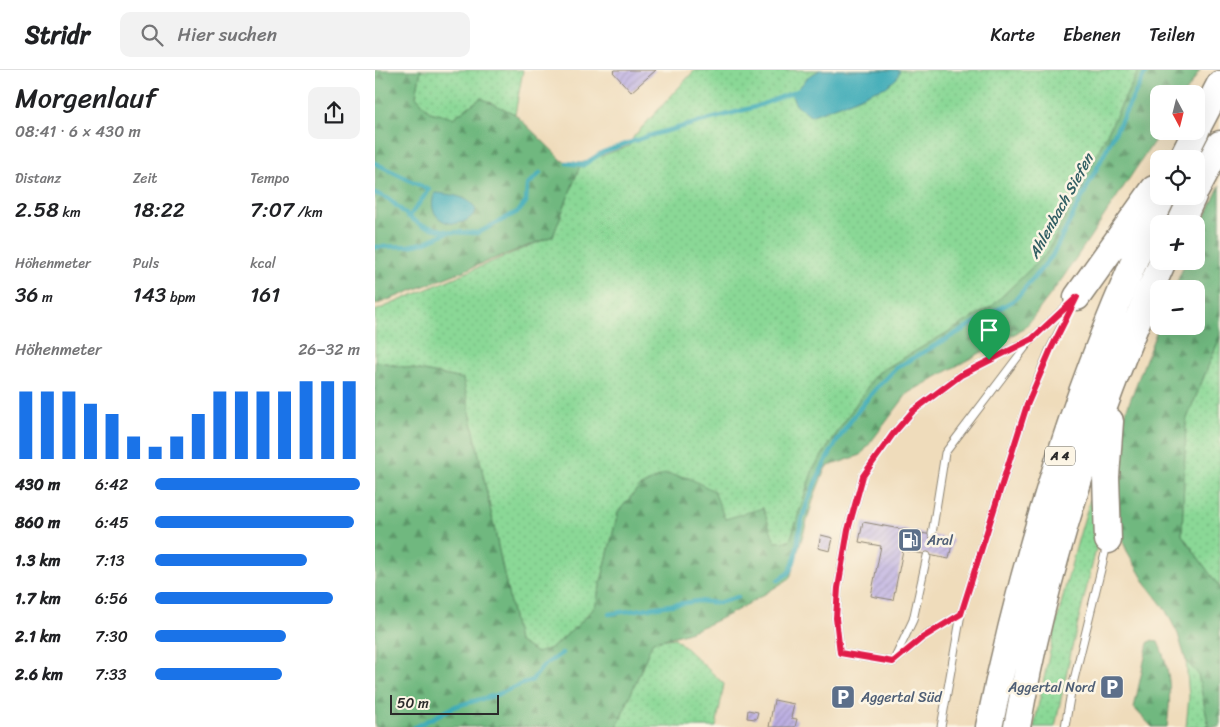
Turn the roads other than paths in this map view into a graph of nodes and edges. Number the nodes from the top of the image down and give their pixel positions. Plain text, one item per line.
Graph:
1 (1220, 84) edge
2 (1205, 113) edge
3 (1220, 144) edge
4 (1205, 173) edge
5 (1150, 195) edge
6 (1159, 205) edge
7 (1159, 270) edge
8 (1077, 297) junction
9 (1032, 339) junction
10 (1113, 386) junction
11 (932, 534) dead end
12 (1108, 540) joint
13 (927, 556) dead end
14 (961, 614) junction
15 (893, 662) junction
16 (941, 727) edge
17 (989, 727) edge
18 (1017, 727) edge
19 (1065, 727) edge

1 - 2 highway
3 - 4 highway
5 - 8 highway
6 - 17 highway, A 4
7 - 10 highway, A 4
8 - 9 lane
8 - 14 lane
9 - 11 lane
9 - 15 lane
10 - 12 highway
10 - 18 highway, A 4
12 - 19 lane
13 - 15 lane
14 - 15 lane
14 - 16 lane

